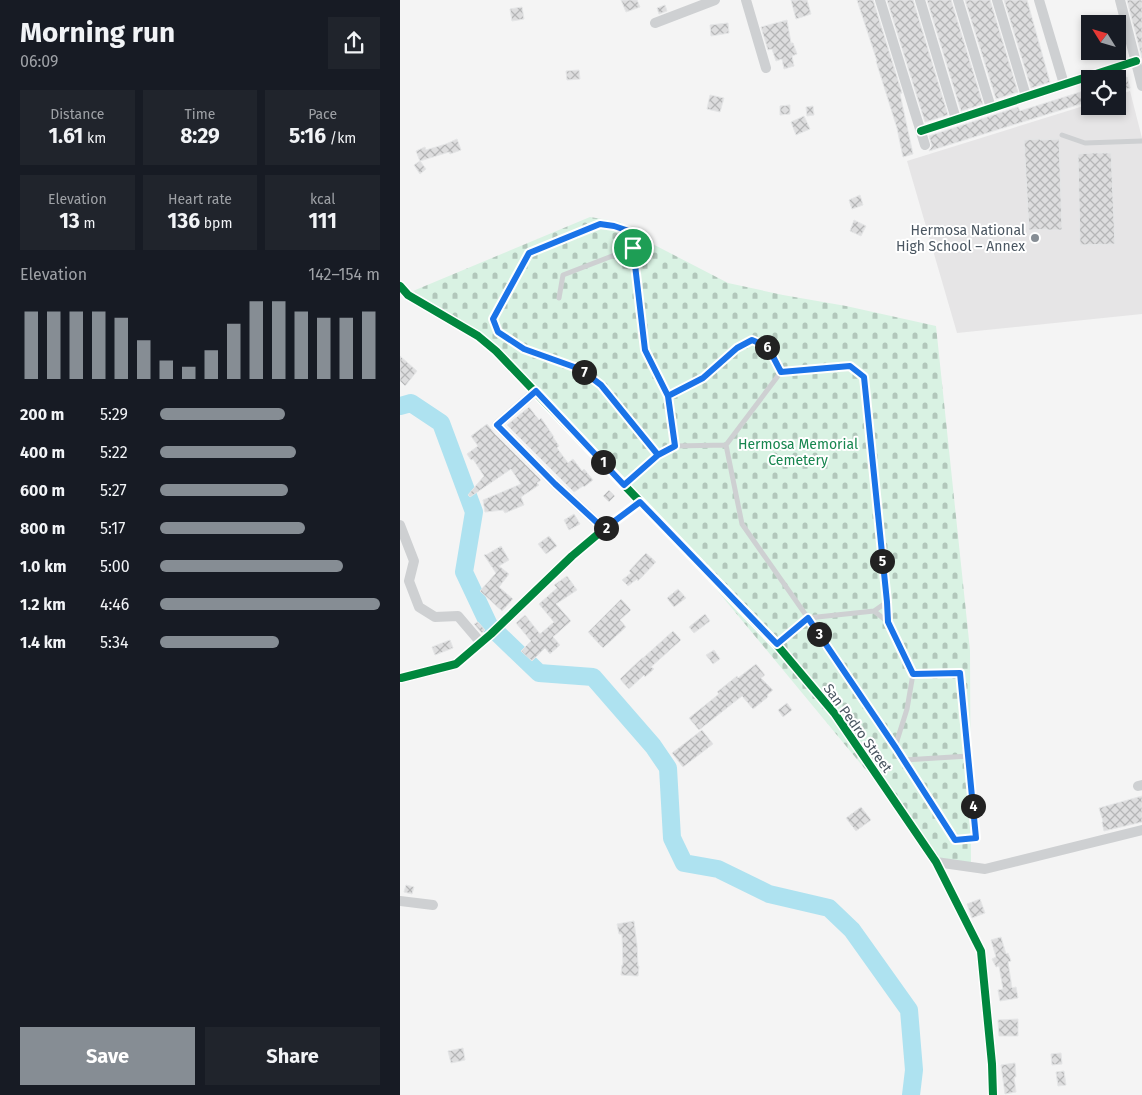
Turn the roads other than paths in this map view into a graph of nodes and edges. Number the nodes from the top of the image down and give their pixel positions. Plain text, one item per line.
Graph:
1 (715, 0) edge
2 (746, 0) edge
3 (880, 0) edge
4 (920, 0) edge
5 (958, 0) edge
6 (997, 0) edge
7 (1039, 0) edge
8 (1120, 0) edge
9 (655, 23) dead end
10 (1136, 61) junction
11 (766, 68) dead end
12 (1064, 84) junction
13 (1142, 86) edge
14 (1026, 96) junction
15 (991, 108) junction
16 (956, 119) junction
17 (921, 131) junction
18 (1062, 135) dead end
19 (1142, 141) edge
20 (925, 145) dead end
21 (633, 248) junction
22 (400, 286) edge
23 (559, 298) dead end
24 (781, 372) junction
25 (536, 391) junction
26 (668, 396) junction
27 (726, 445) junction
28 (675, 446) junction
29 (658, 455) junction
30 (624, 485) junction
31 (640, 502) junction
32 (400, 525) edge
33 (604, 529) junction
34 (887, 602) junction
35 (874, 611) junction
36 (808, 618) junction
37 (888, 622) junction
38 (481, 643) junction
39 (777, 644) junction
40 (913, 674) junction
41 (402, 678) dead end
42 (896, 748) junction
43 (969, 756) junction
44 (904, 760) junction
45 (1142, 830) edge
46 (936, 862) junction
47 (400, 901) edge
48 (433, 905) dead end
49 (993, 1095) edge

1 - 9 street
2 - 11 street
3 - 17 street
4 - 16 street
5 - 15 street
6 - 14 street
7 - 12 street
8 - 10 street
10 - 12 street
10 - 13 street
12 - 14 street
14 - 15 street
15 - 16 street
16 - 17 street
17 - 20 street
18 - 19 lane
21 - 23 lane
21 - 26 lane
21 - 29 lane
22 - 25 street, San Pedro Street
24 - 26 lane
24 - 27 lane
24 - 34 lane
25 - 30 street, San Pedro Street
25 - 33 street
26 - 28 lane
27 - 28 lane
27 - 36 lane
28 - 29 lane
29 - 30 lane
30 - 31 street, San Pedro Street
31 - 33 street
31 - 39 street, San Pedro Street
32 - 38 street
33 - 38 street
34 - 35 lane
34 - 37 lane
35 - 36 lane
35 - 37 lane
36 - 39 lane
36 - 42 lane
37 - 40 lane
38 - 41 street
39 - 46 street, San Pedro Street
40 - 42 lane
40 - 43 lane
42 - 44 lane
43 - 44 lane
43 - 44 lane
45 - 46 street
46 - 49 street, San Pedro Street
47 - 48 street

